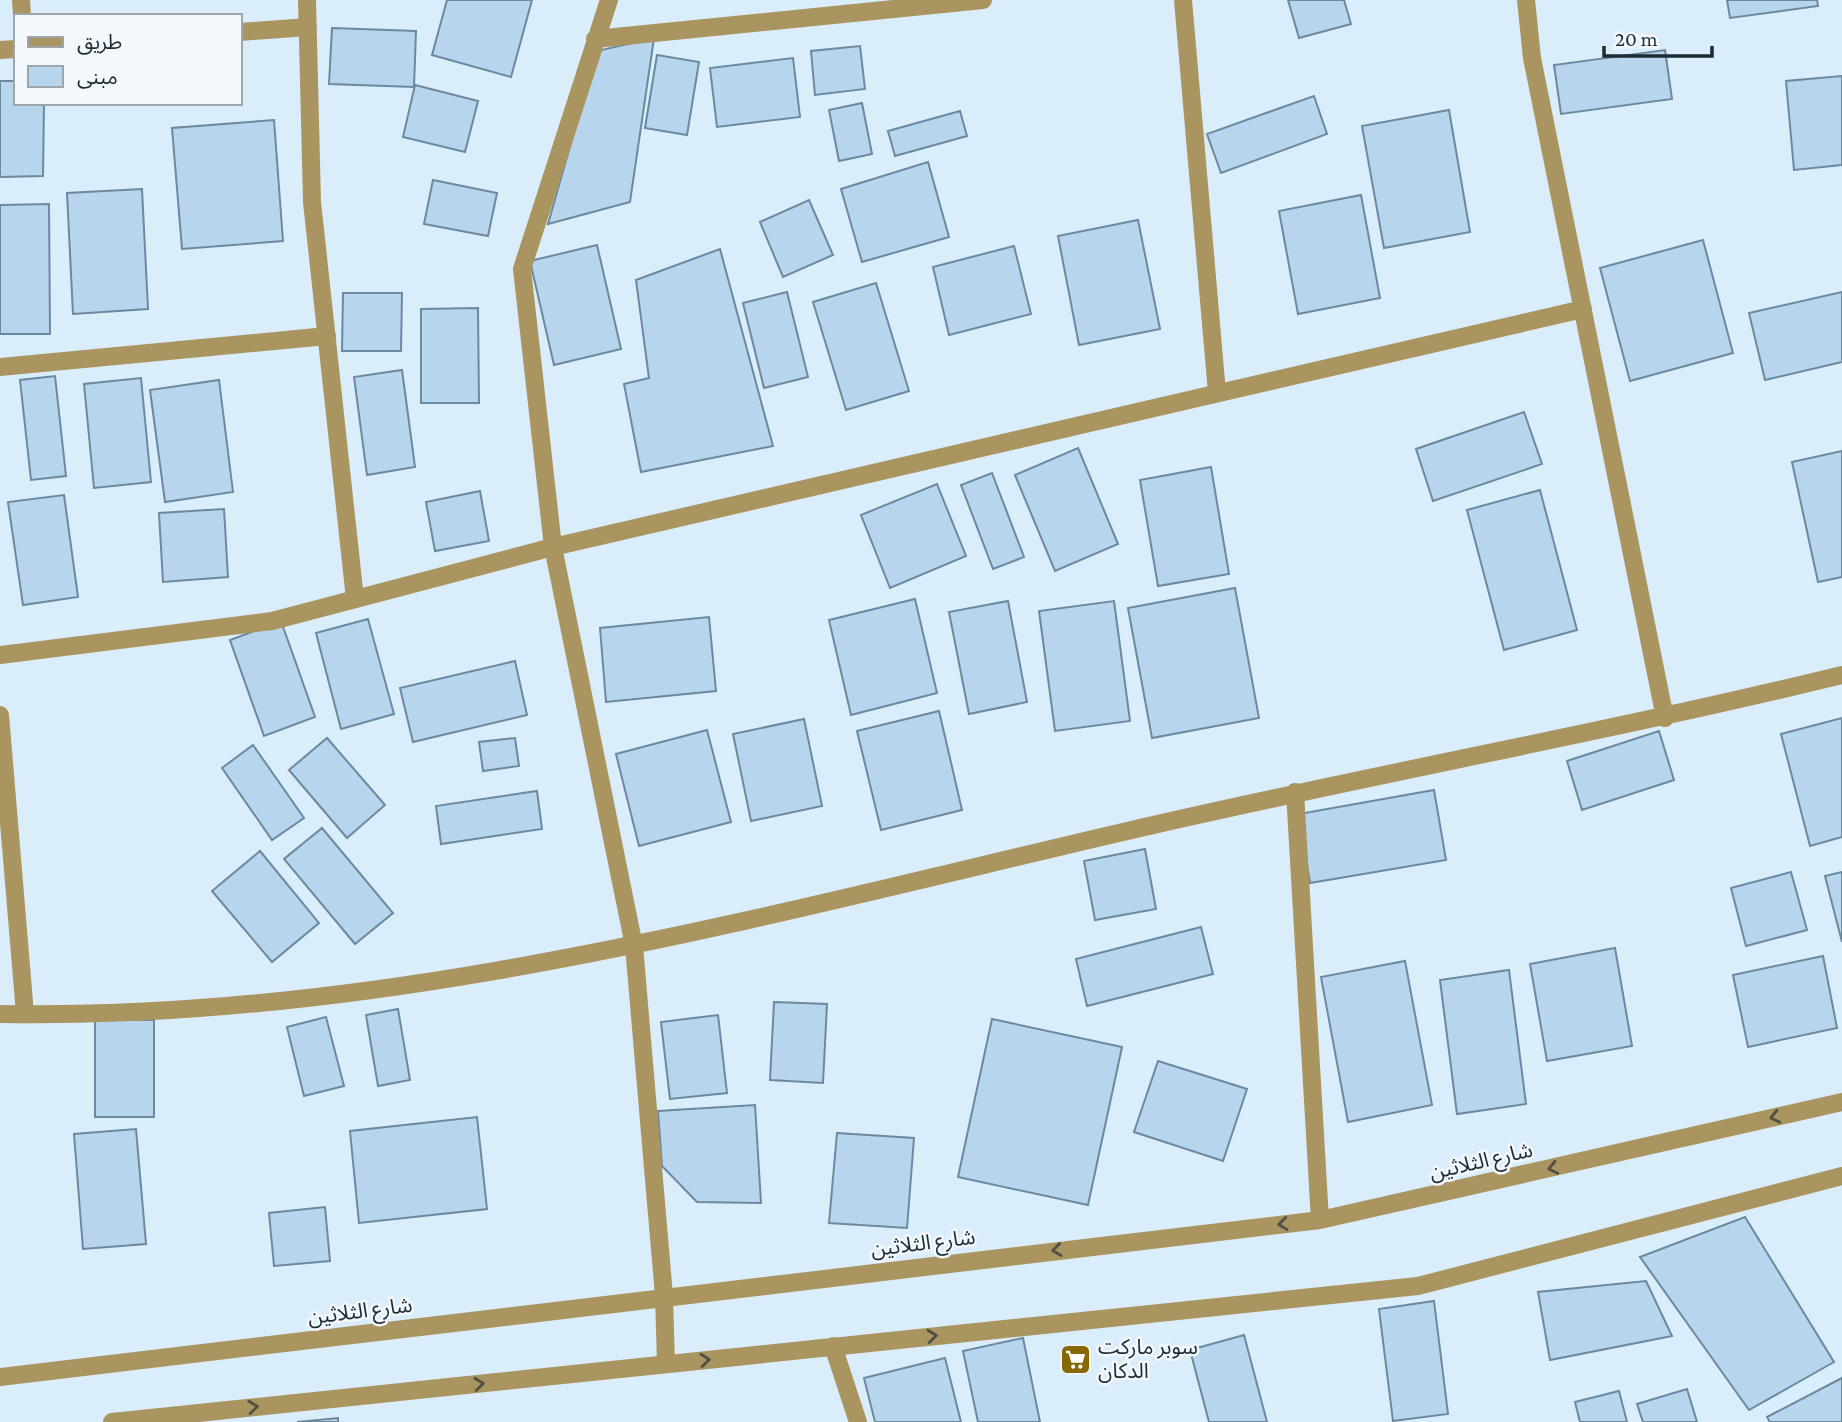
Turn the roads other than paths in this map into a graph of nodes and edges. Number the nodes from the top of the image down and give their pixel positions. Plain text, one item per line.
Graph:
1 (307, 0) edge
2 (609, 0) edge
3 (983, 0) edge
4 (1183, 0) edge
5 (1526, 0) edge
6 (308, 27) junction
7 (242, 32) edge
8 (595, 39) junction
9 (1583, 309) junction
10 (327, 336) junction
11 (0, 367) edge
12 (1217, 393) junction
13 (553, 547) junction
14 (355, 599) junction
15 (0, 655) edge
16 (1842, 675) edge
17 (0, 715) edge
18 (1665, 718) junction
19 (1295, 792) junction
20 (634, 946) junction
21 (0, 1014) edge
22 (25, 1014) junction
23 (1842, 1102) edge
24 (1842, 1176) edge
25 (1320, 1220) junction
26 (664, 1296) junction
27 (833, 1346) junction
28 (666, 1364) junction
29 (0, 1377) edge
30 (112, 1422) edge
31 (858, 1422) edge

1 - 6 street
2 - 8 street
3 - 8 street
4 - 12 street
5 - 9 street
6 - 7 street
6 - 10 street
8 - 13 street
9 - 12 street
9 - 18 street
10 - 11 street
10 - 14 street
12 - 13 street
13 - 14 street
13 - 20 street
14 - 15 street
16 - 18 street
17 - 22 street
18 - 19 street
19 - 20 street
19 - 25 street
20 - 22 street
20 - 26 street
21 - 22 street
23 -> 25 street, شارع الثلاثين
27 -> 24 street
25 -> 26 street, شارع الثلاثين
26 - 28 street
26 - 29 street, شارع الثلاثين
28 -> 27 street
27 - 31 street
30 -> 28 street

